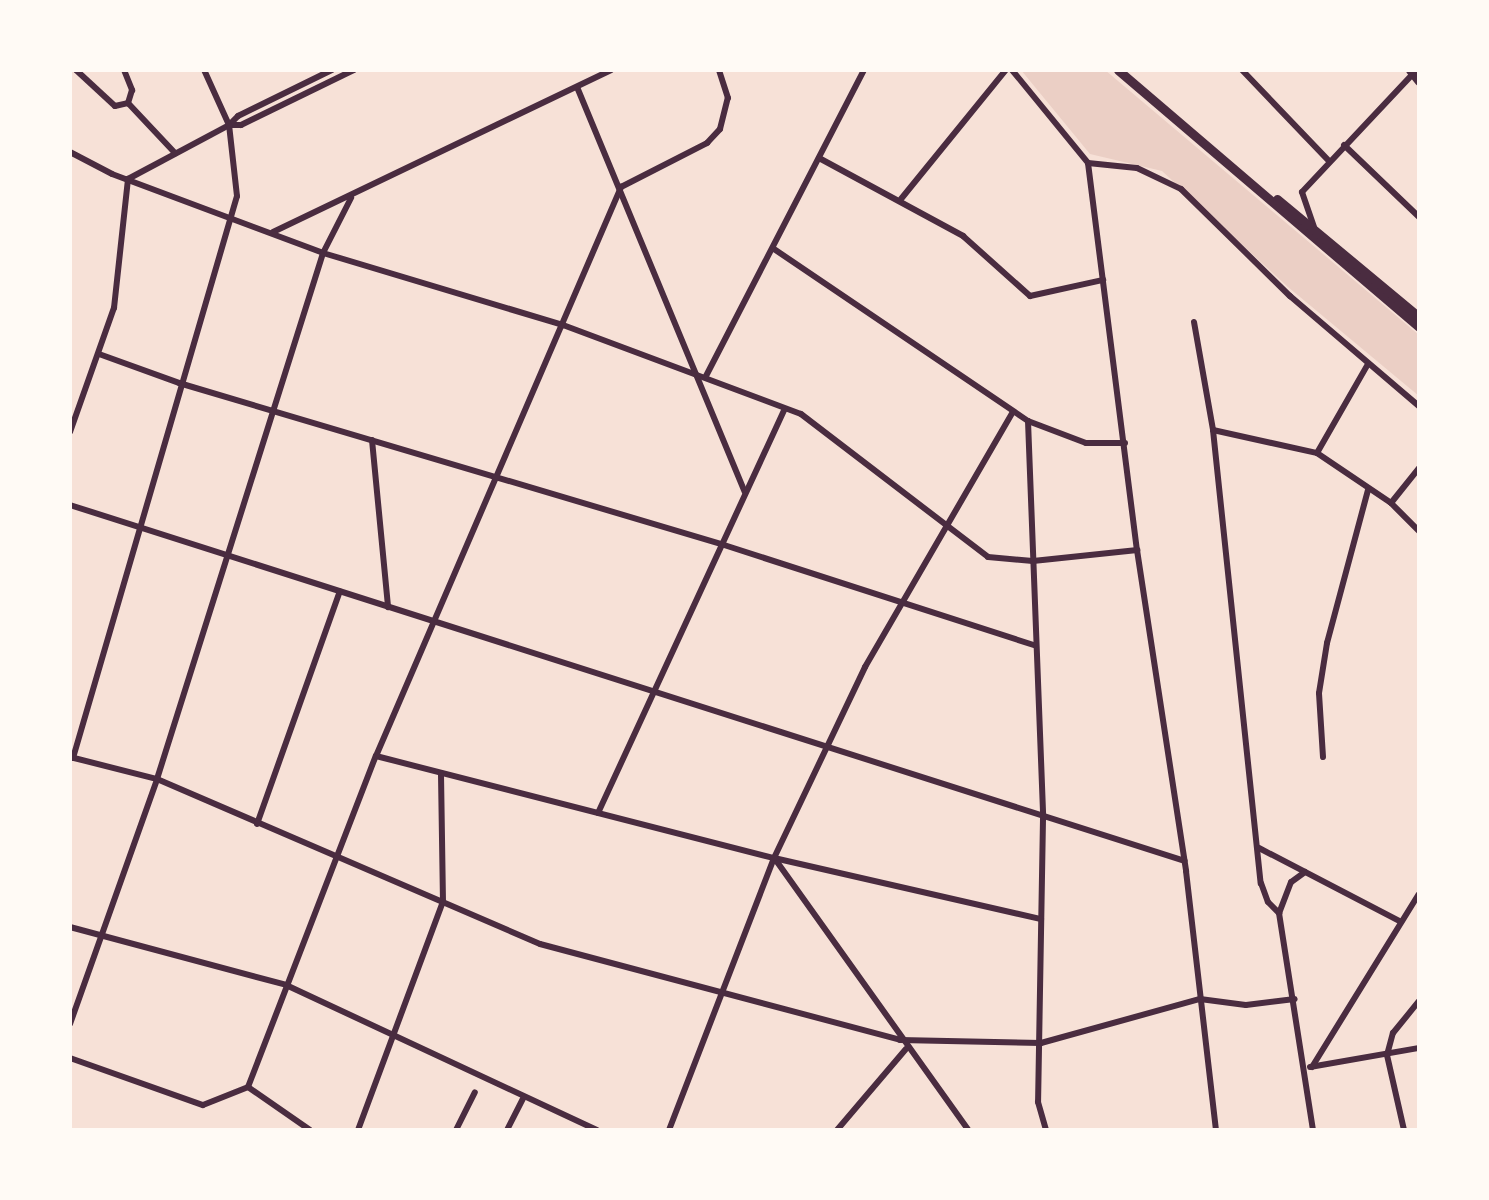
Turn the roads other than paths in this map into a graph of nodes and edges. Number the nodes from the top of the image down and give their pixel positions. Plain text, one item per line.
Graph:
1 (76, 70) edge
2 (124, 70) edge
3 (204, 70) edge
4 (354, 70) edge
5 (611, 70) edge
6 (719, 70) edge
7 (864, 70) edge
8 (1009, 70) edge
9 (1118, 70) edge
10 (1126, 70) edge
11 (1242, 70) edge
12 (336, 72) edge
13 (1414, 75) edge
14 (577, 87) junction
15 (128, 103) junction
16 (229, 125) junction
17 (1201, 138) junction
18 (1344, 145) junction
19 (70, 152) edge
20 (175, 153) junction
21 (819, 158) junction
22 (1328, 160) junction
23 (1088, 163) junction
24 (128, 179) junction
25 (621, 187) junction
26 (351, 198) junction
27 (901, 199) junction
28 (1419, 217) edge
29 (231, 218) junction
30 (1315, 229) junction
31 (273, 232) junction
32 (774, 249) junction
33 (323, 253) junction
34 (1103, 280) junction
35 (1416, 311) edge
36 (1194, 322) dead end
37 (563, 325) junction
38 (1419, 327) edge
39 (99, 354) junction
40 (1368, 364) junction
41 (694, 373) junction
42 (706, 376) junction
43 (179, 383) junction
44 (1419, 406) edge
45 (785, 409) junction
46 (273, 410) junction
47 (1013, 412) junction
48 (1028, 421) junction
49 (1213, 430) junction
50 (70, 432) edge
51 (372, 440) junction
52 (1125, 443) junction
53 (1317, 453) junction
54 (1419, 468) edge
55 (498, 479) junction
56 (1368, 490) junction
57 (745, 492) junction
58 (1391, 503) junction
59 (70, 505) edge
60 (945, 524) junction
61 (141, 528) junction
62 (1419, 531) edge
63 (721, 544) junction
64 (1137, 550) junction
65 (230, 556) junction
66 (1033, 561) junction
67 (340, 591) junction
68 (901, 602) junction
69 (388, 607) junction
70 (437, 622) junction
71 (1036, 646) junction
72 (654, 691) junction
73 (828, 747) junction
74 (376, 756) junction
75 (1323, 757) dead end
76 (71, 758) edge
77 (441, 773) junction
78 (157, 779) junction
79 (598, 813) junction
80 (1043, 819) junction
81 (257, 824) junction
82 (1259, 848) junction
83 (335, 857) junction
84 (774, 858) junction
85 (1185, 861) junction
86 (1305, 872) junction
87 (1419, 894) edge
88 (443, 902) junction
89 (1279, 913) junction
90 (1041, 919) junction
91 (1399, 921) junction
92 (70, 927) edge
93 (102, 935) junction
94 (286, 985) junction
95 (723, 996) junction
96 (1200, 999) junction
97 (1295, 999) junction
98 (1419, 1001) edge
99 (70, 1024) edge
100 (392, 1034) junction
101 (900, 1040) junction
102 (1041, 1043) junction
103 (1419, 1048) edge
104 (906, 1049) junction
105 (1387, 1055) junction
106 (70, 1058) edge
107 (1309, 1067) junction
108 (248, 1087) junction
109 (475, 1092) dead end
110 (523, 1098) junction
111 (310, 1130) edge
112 (358, 1130) edge
113 (456, 1130) edge
114 (507, 1130) edge
115 (597, 1130) edge
116 (669, 1130) edge
117 (837, 1130) edge
118 (968, 1130) edge
119 (1046, 1130) edge
120 (1216, 1130) edge
121 (1313, 1130) edge
122 (1404, 1130) edge

1 - 15 street
2 - 15 street
3 - 16 street
4 - 12 street
5 - 14 street
6 - 25 street
7 - 21 street
8 - 23 street
8 - 27 street
9 - 17 highway
10 - 17 highway
11 - 22 street
12 - 16 street
13 - 18 street
14 - 25 street
14 - 26 street
15 - 20 street
16 - 20 street
16 - 29 street
17 - 30 highway
17 - 38 highway
18 - 22 street
18 - 28 street
19 - 24 street
20 - 24 street
21 - 27 street
21 - 32 street
22 - 30 street
23 - 34 street
23 - 40 street
24 - 29 street
24 - 39 street
25 - 37 street
25 - 41 street
26 - 31 street
26 - 33 street
27 - 34 street
29 - 31 street
29 - 43 street
30 - 35 highway
31 - 33 street
32 - 42 street
32 - 47 street
33 - 37 street
33 - 46 street
34 - 52 street
36 - 49 street
37 - 41 street
37 - 55 street
39 - 43 street
39 - 50 street
40 - 44 street
40 - 53 street
41 - 42 street
41 - 57 street
42 - 45 street
43 - 46 street
43 - 61 street
45 - 57 street
45 - 60 street
46 - 51 street
46 - 65 street
47 - 48 street
47 - 60 street
48 - 52 street
48 - 66 street
49 - 53 street
49 - 82 street
51 - 55 street
51 - 69 street
52 - 64 street
53 - 56 street
54 - 58 street
55 - 63 street
55 - 70 street
56 - 58 street
56 - 75 street
57 - 63 street
58 - 62 street
59 - 61 street
60 - 66 street
60 - 68 street
61 - 65 street
61 - 76 street
63 - 68 street
63 - 72 street
64 - 66 street
64 - 85 street
65 - 67 street
65 - 78 street
66 - 71 street
67 - 69 street
67 - 81 street
68 - 71 street
68 - 73 street
69 - 70 street
70 - 72 street
70 - 74 street
71 - 80 street
72 - 73 street
72 - 79 street
73 - 80 street
73 - 84 street
74 - 77 street
74 - 83 street
76 - 78 street
77 - 79 street
77 - 88 street
78 - 81 street
78 - 93 street
79 - 84 street
80 - 85 street
80 - 90 street
81 - 83 street
82 - 86 street
82 - 89 street
83 - 88 street
83 - 94 street
84 - 90 street
84 - 95 street
84 - 101 street
85 - 96 street
86 - 89 street
86 - 91 street
87 - 91 street
88 - 95 street
88 - 100 street
89 - 97 street
90 - 102 street
91 - 107 street
92 - 93 street
93 - 94 street
93 - 99 street
94 - 100 street
94 - 108 street
95 - 101 street
95 - 116 street
96 - 97 street
96 - 102 street
96 - 120 street
97 - 107 street
98 - 105 street
100 - 110 street
100 - 112 street
101 - 102 street
101 - 104 street
102 - 119 street
103 - 105 street
104 - 117 street
104 - 118 street
105 - 107 street
105 - 122 street
106 - 108 street
107 - 121 street
108 - 111 street
109 - 113 street
110 - 114 street
110 - 115 street

